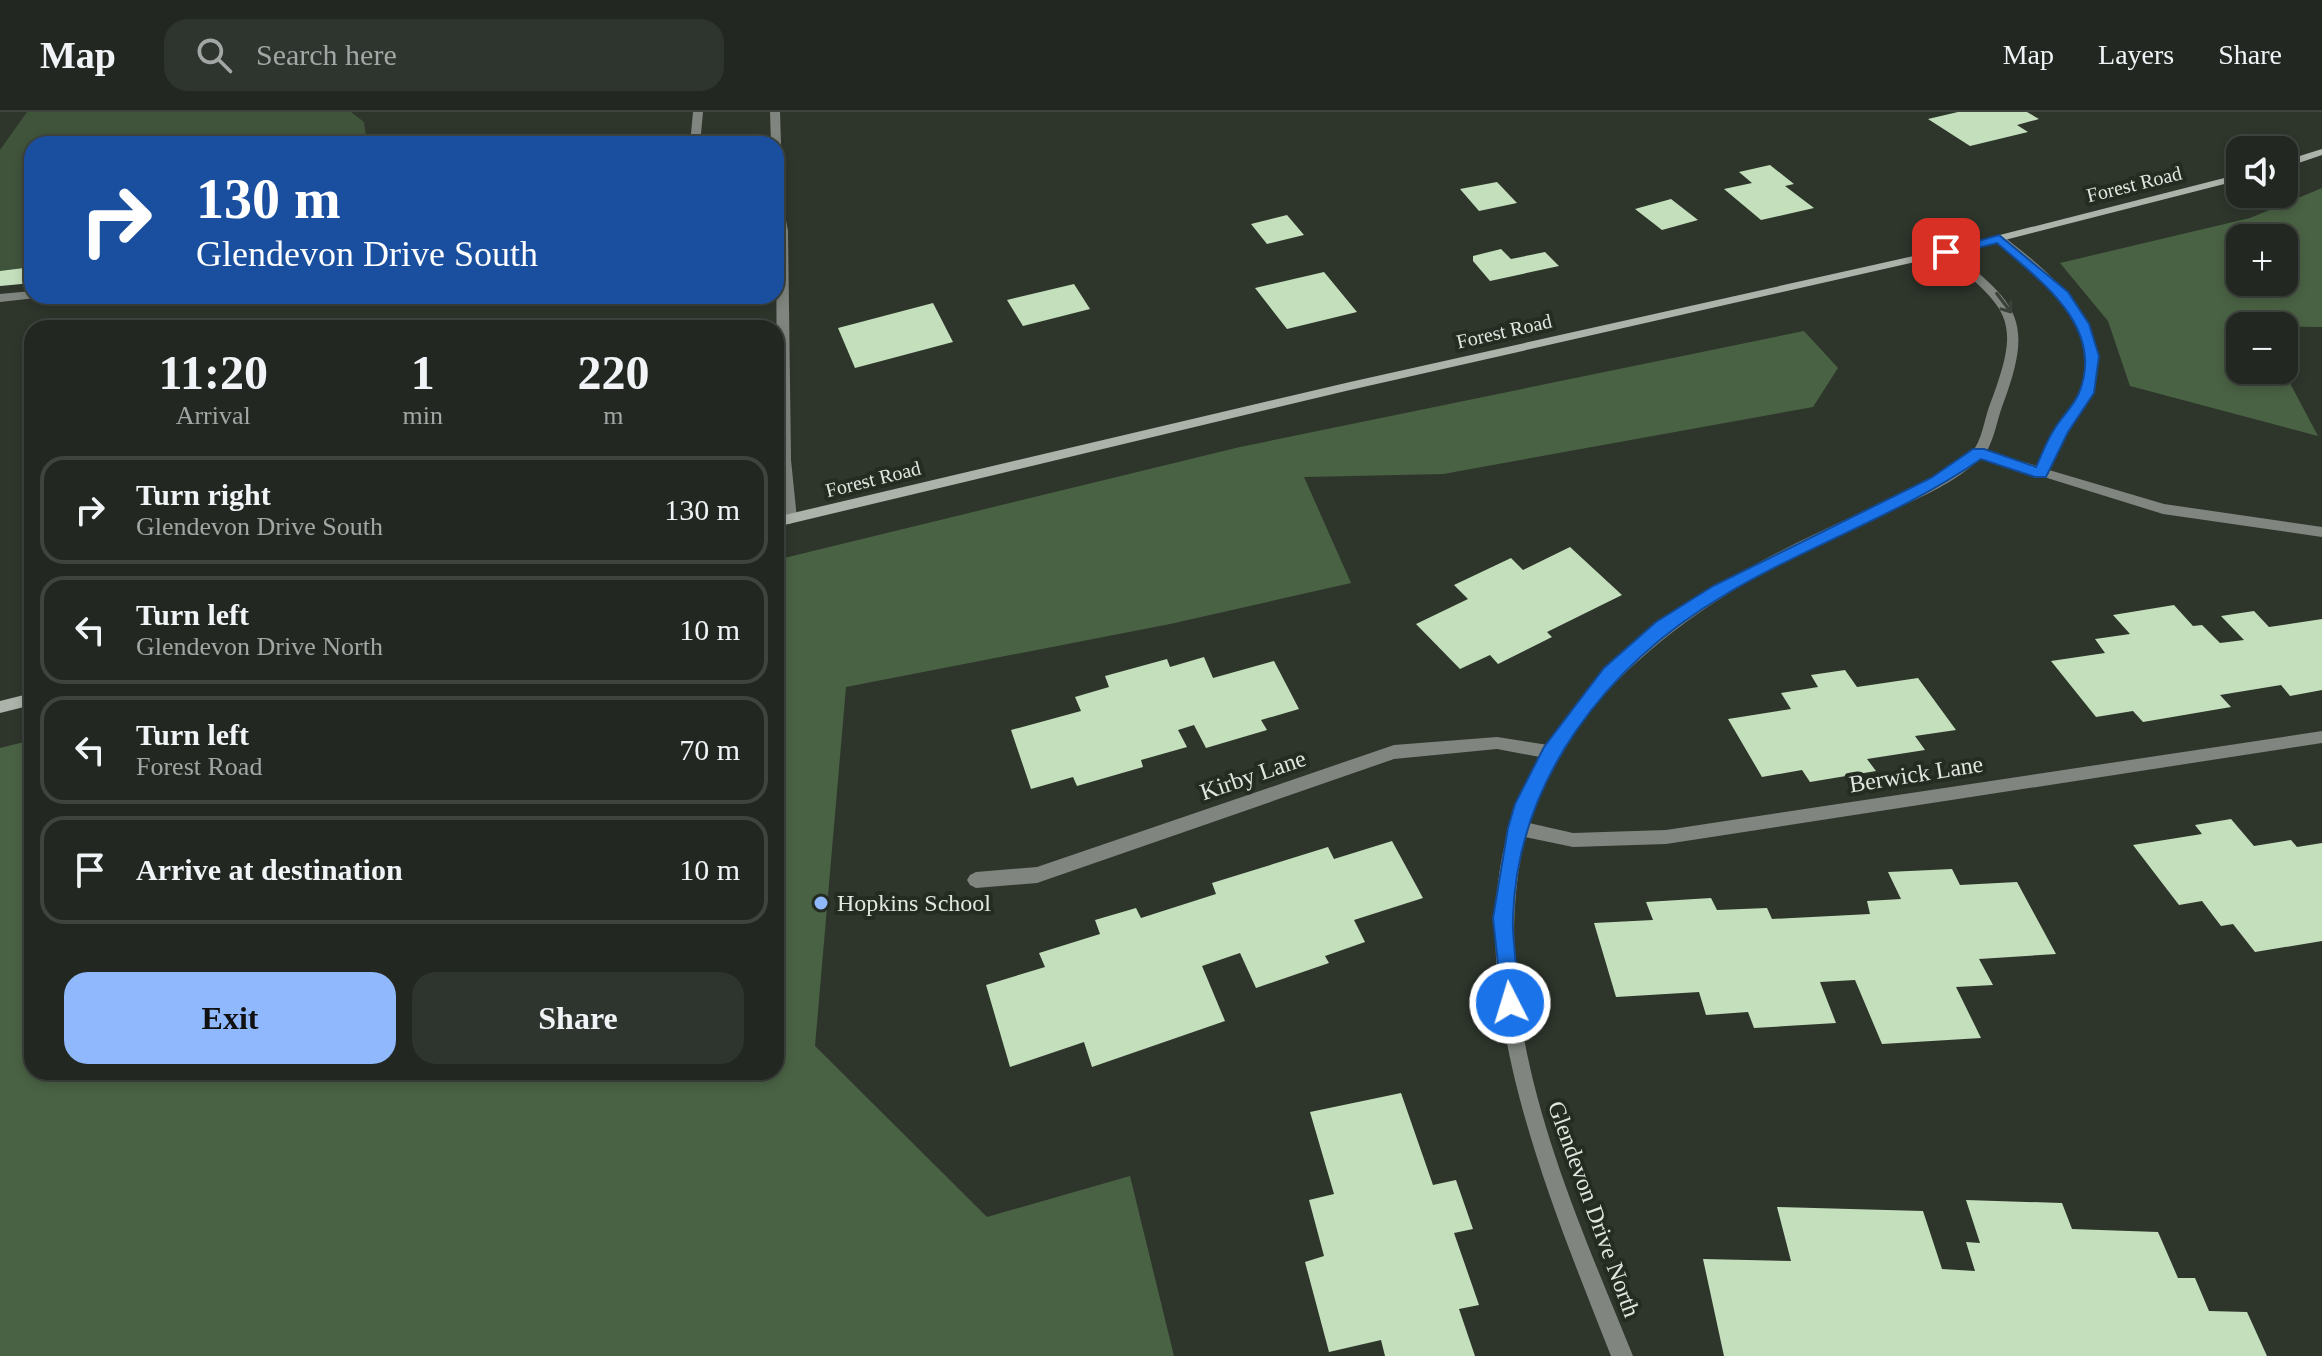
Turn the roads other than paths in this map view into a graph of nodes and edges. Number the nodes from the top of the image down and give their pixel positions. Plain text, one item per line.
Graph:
1 (698, 112) edge
2 (775, 112) edge
3 (696, 136) edge
4 (776, 136) edge
5 (2322, 152) edge
6 (2298, 160) edge
7 (2226, 181) edge
8 (1999, 238) junction
9 (1946, 252) junction
10 (24, 296) edge
11 (0, 298) edge
12 (1979, 453) junction
13 (2040, 474) junction
14 (784, 521) edge
15 (2322, 532) edge
16 (24, 701) edge
17 (0, 707) edge
18 (2322, 737) edge
19 (1551, 752) junction
20 (1517, 828) junction
21 (976, 880) dead end
22 (1622, 1356) edge

1 - 3 street
2 - 4 street
5 - 6 main road
7 - 8 main road, Forest Road
8 - 9 main road, Forest Road
8 - 13 street
9 -> 12 street
9 - 14 main road, Forest Road
10 - 11 street
12 - 13 street
12 - 19 street, Glendevon Drive North
13 - 15 street
16 - 17 main road
18 - 20 street, Berwick Lane
19 - 20 street, Glendevon Drive North
19 - 21 street, Kirby Lane
20 - 22 street, Glendevon Drive North

